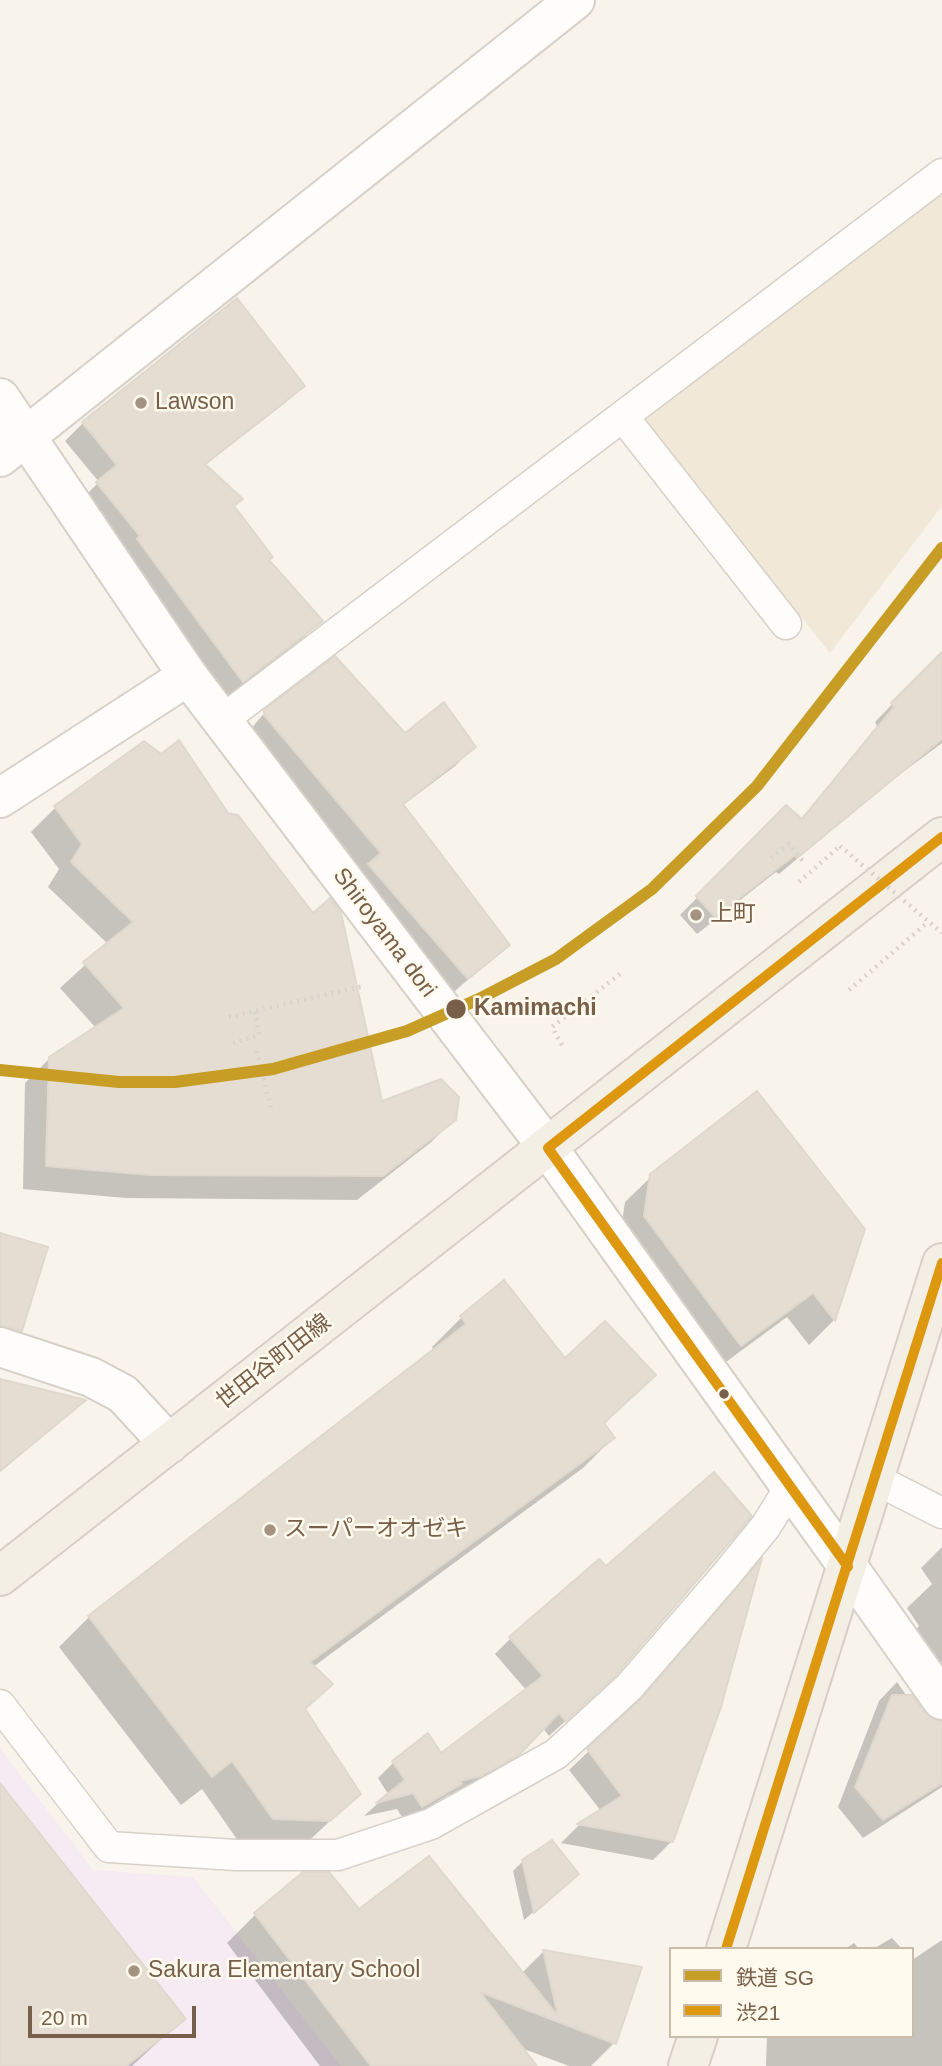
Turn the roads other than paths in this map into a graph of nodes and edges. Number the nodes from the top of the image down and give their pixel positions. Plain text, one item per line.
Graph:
1 (575, 0) edge
2 (942, 174) edge
3 (0, 398) edge
4 (624, 418) junction
5 (14, 447) edge
6 (786, 624) dead end
7 (188, 676) junction
8 (221, 721) junction
9 (0, 798) edge
10 (942, 837) edge
11 (548, 1148) junction
12 (942, 1263) edge
13 (0, 1347) edge
14 (169, 1444) junction
15 (873, 1478) junction
16 (789, 1489) junction
17 (942, 1513) edge
18 (848, 1566) junction
19 (0, 1576) edge
20 (942, 1700) edge
21 (0, 1705) edge
22 (727, 1947) edge
23 (697, 2038) edge
24 (688, 2066) edge

1 - 5 street
2 - 4 lane
3 - 5 street, Shiroyama dori
4 - 6 lane
4 - 8 lane
5 - 7 street, Shiroyama dori
7 - 8 street, Shiroyama dori
7 - 9 street
8 - 11 street, Shiroyama dori
10 - 11 main road, 世田谷町田線
11 - 14 main road, 世田谷町田線
11 - 16 street, Shiroyama dori
12 - 15 main road
13 - 14 street
14 - 19 main road, 世田谷町田線
15 - 17 lane
15 - 18 main road
16 - 18 street, Shiroyama dori
16 - 21 lane
18 - 20 street, Shiroyama dori
18 - 22 main road
23 - 24 main road

